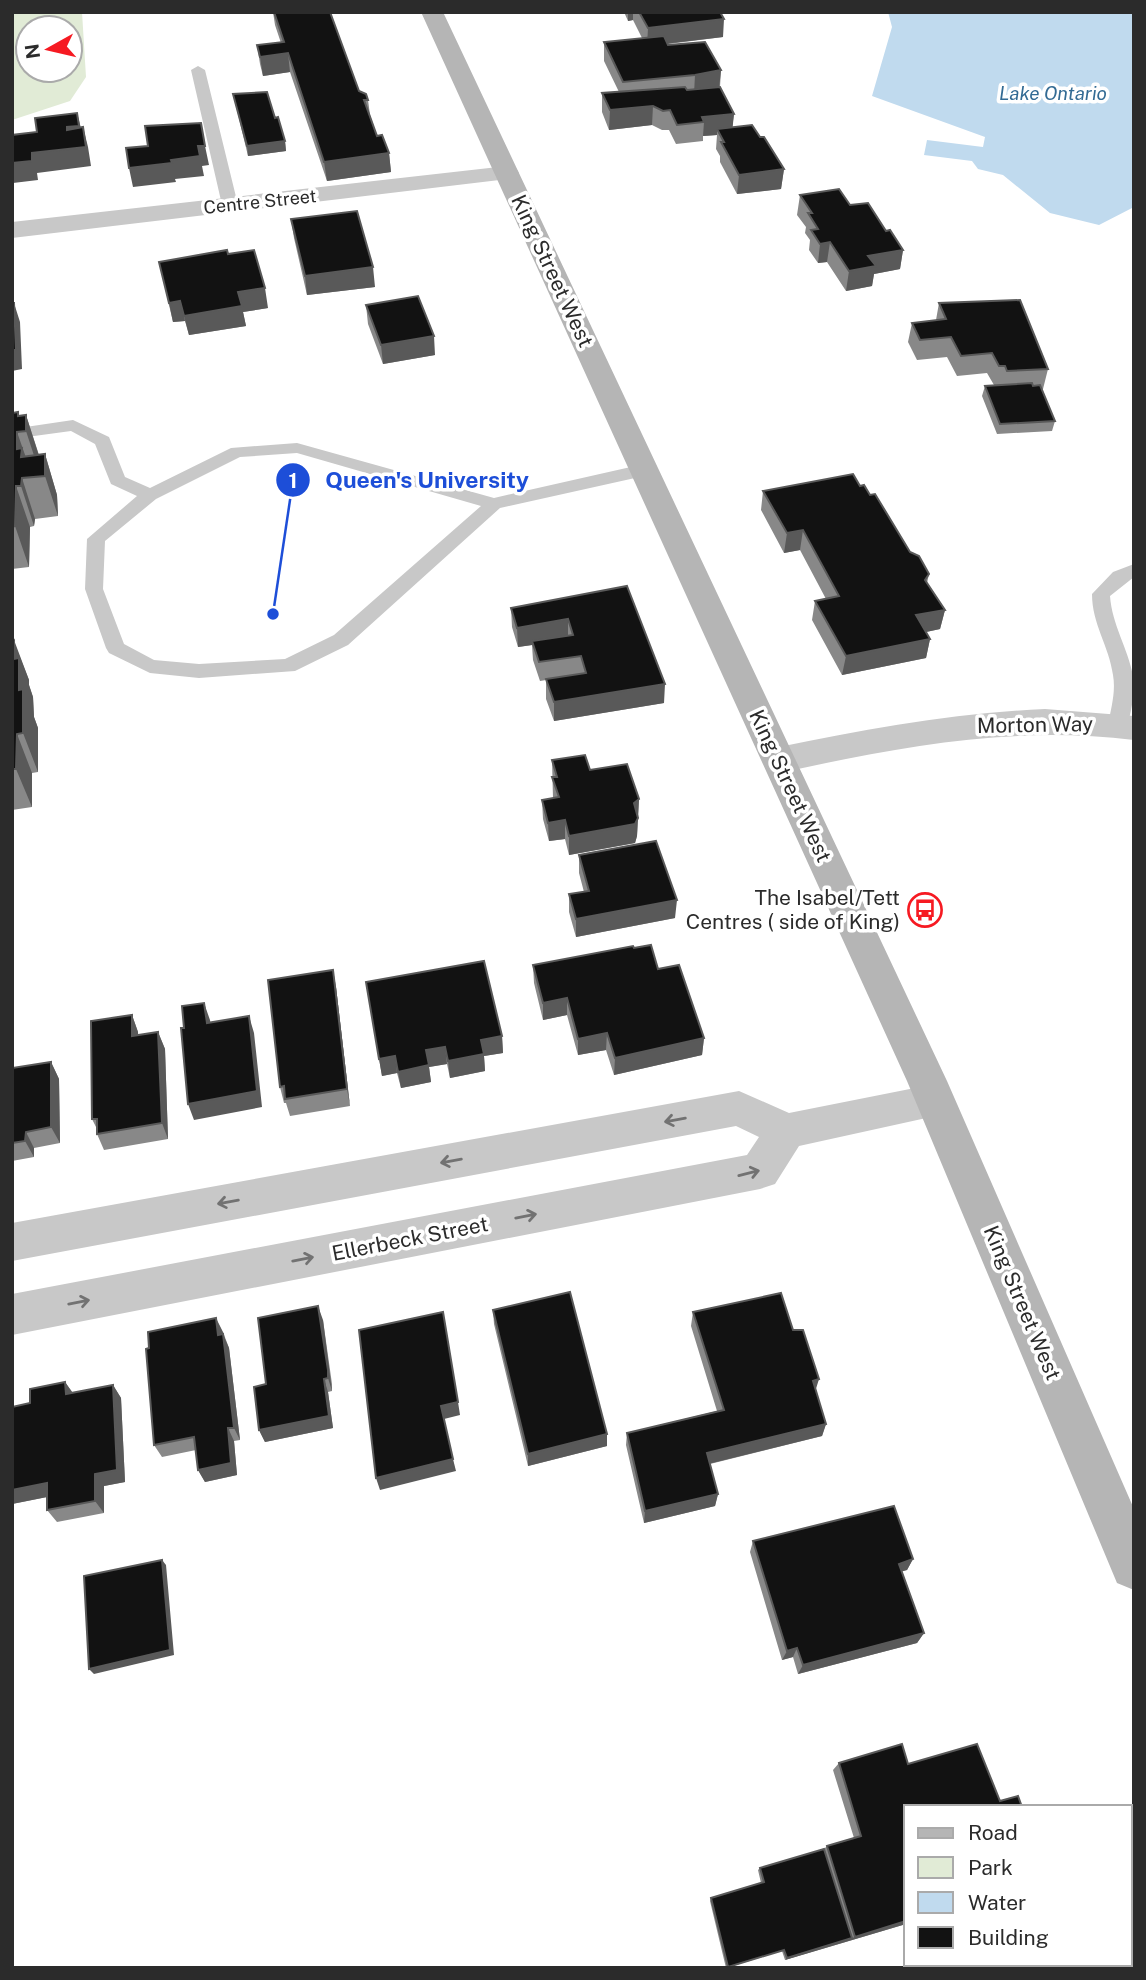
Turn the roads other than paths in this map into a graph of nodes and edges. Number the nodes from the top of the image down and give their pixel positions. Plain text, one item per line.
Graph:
1 (432, 12) edge
2 (198, 70) dead end
3 (507, 173) junction
4 (230, 205) junction
5 (12, 230) edge
6 (12, 434) edge
7 (644, 470) junction
8 (150, 495) junction
9 (494, 504) junction
10 (1134, 570) edge
11 (1126, 727) edge
12 (779, 760) junction
13 (935, 1101) junction
14 (786, 1131) junction
15 (12, 1242) edge
16 (12, 1315) edge
17 (1134, 1566) edge

1 - 3 main road, King Street West
2 - 4 lane
3 - 4 street, Centre Street
3 - 7 main road, King Street West
4 - 5 street, Centre Street
6 - 8 lane
7 - 9 lane
7 - 12 main road, King Street West
8 - 9 lane
8 - 9 lane
10 - 11 lane, Morton Way
11 - 12 street, Morton Way
12 - 13 main road, King Street West
13 - 14 street
13 - 17 main road, King Street West
14 -> 15 street
16 -> 14 street, Ellerbeck Street

